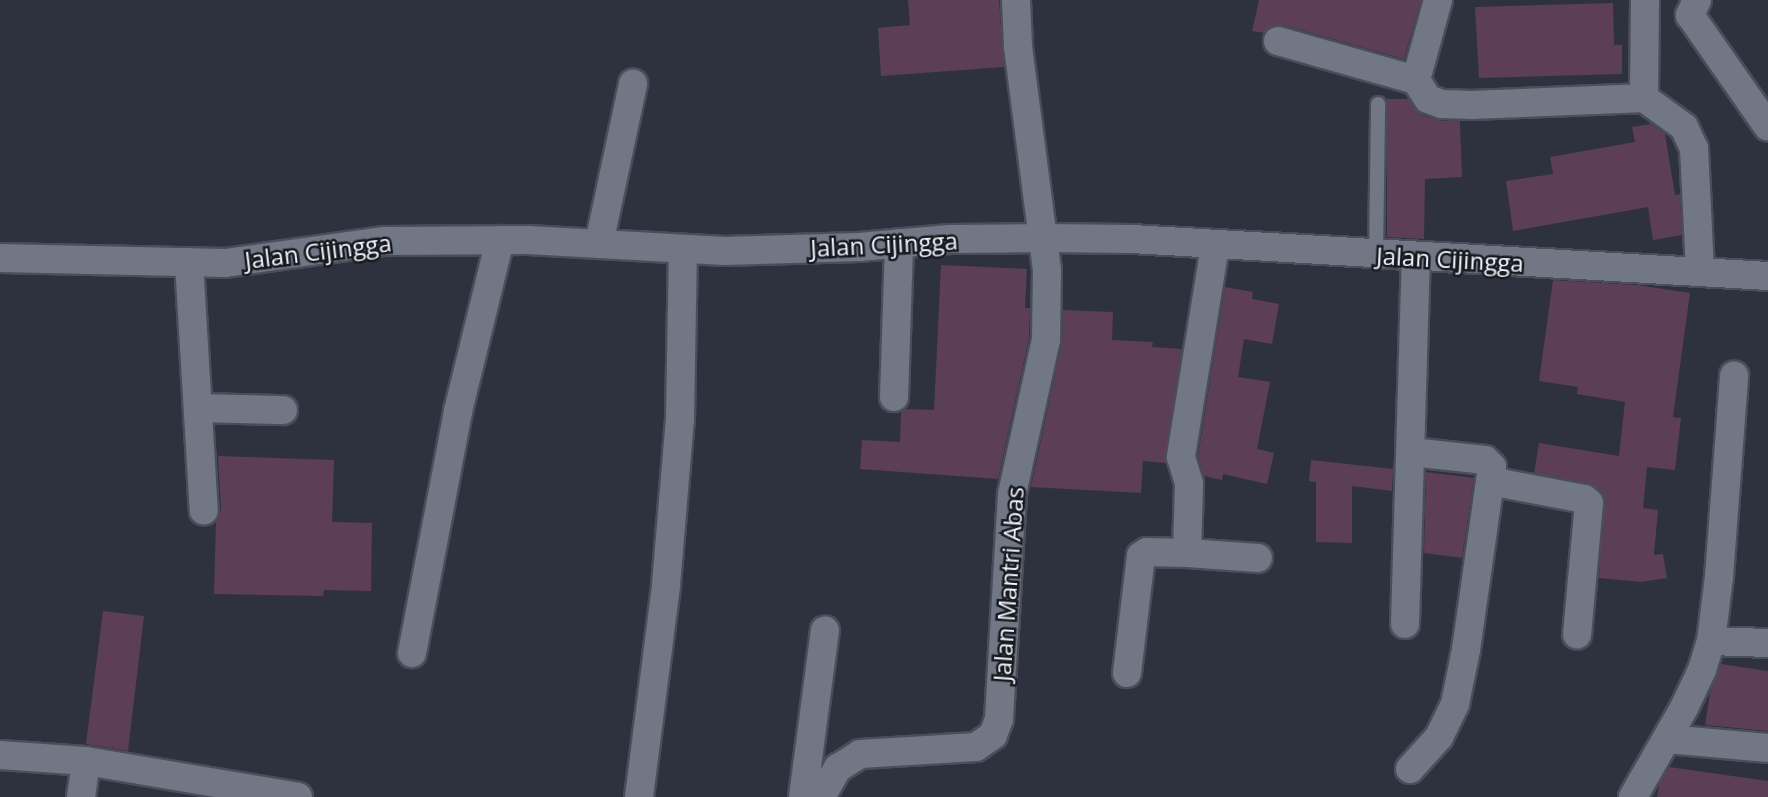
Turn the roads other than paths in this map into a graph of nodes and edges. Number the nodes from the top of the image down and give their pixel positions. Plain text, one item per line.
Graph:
1 (1016, 0) edge
2 (1438, 0) edge
3 (1645, 0) edge
4 (1696, 0) edge
5 (1278, 41) dead end
6 (1416, 80) junction
7 (633, 84) dead end
8 (1644, 98) junction
9 (1378, 104) dead end
10 (1768, 127) edge
11 (1046, 238) junction
12 (499, 240) junction
13 (899, 243) junction
14 (599, 244) junction
15 (1215, 246) junction
16 (683, 249) junction
17 (1376, 255) junction
18 (1416, 257) junction
19 (0, 258) edge
20 (189, 262) junction
21 (1700, 272) junction
22 (1768, 276) edge
23 (1734, 376) dead end
24 (894, 397) dead end
25 (199, 405) junction
26 (283, 410) dead end
27 (1411, 452) junction
28 (1490, 481) junction
29 (204, 511) dead end
30 (1187, 553) junction
31 (1258, 558) dead end
32 (1405, 624) dead end
33 (825, 630) dead end
34 (1577, 634) dead end
35 (1711, 641) junction
36 (1768, 643) edge
37 (412, 653) dead end
38 (1127, 673) dead end
39 (1667, 739) junction
40 (1768, 748) edge
41 (0, 755) edge
42 (86, 761) junction
43 (1410, 769) dead end
44 (81, 797) edge
45 (298, 797) edge
46 (639, 797) edge
47 (803, 797) edge
48 (821, 797) edge
49 (1633, 797) edge

1 - 11 street, Jalan Mantri Abas
2 - 6 street
3 - 8 street
4 - 10 street
5 - 6 street
6 - 8 street
7 - 14 street
8 - 21 street
9 - 17 lane
11 - 13 street, Jalan Cijingga
11 - 15 street, Jalan Cijingga
11 - 48 street, Jalan Mantri Abas
12 - 14 street, Jalan Cijingga
12 - 20 street, Jalan Cijingga
12 - 37 street
13 - 16 street, Jalan Cijingga
13 - 24 street
14 - 16 street, Jalan Cijingga
15 - 17 street, Jalan Cijingga
15 - 30 street
16 - 46 street
17 - 18 street, Jalan Cijingga
18 - 21 street, Jalan Cijingga
18 - 27 street
19 - 20 street, Jalan Cijingga
20 - 25 street
21 - 22 street, Jalan Cijingga
23 - 35 street
25 - 26 street
25 - 29 street
27 - 28 street
27 - 32 street
28 - 34 street
28 - 43 street
30 - 31 street
30 - 38 street
33 - 47 street
35 - 36 street
35 - 39 street
39 - 40 street
39 - 49 street
41 - 42 street
42 - 44 street
42 - 45 street

